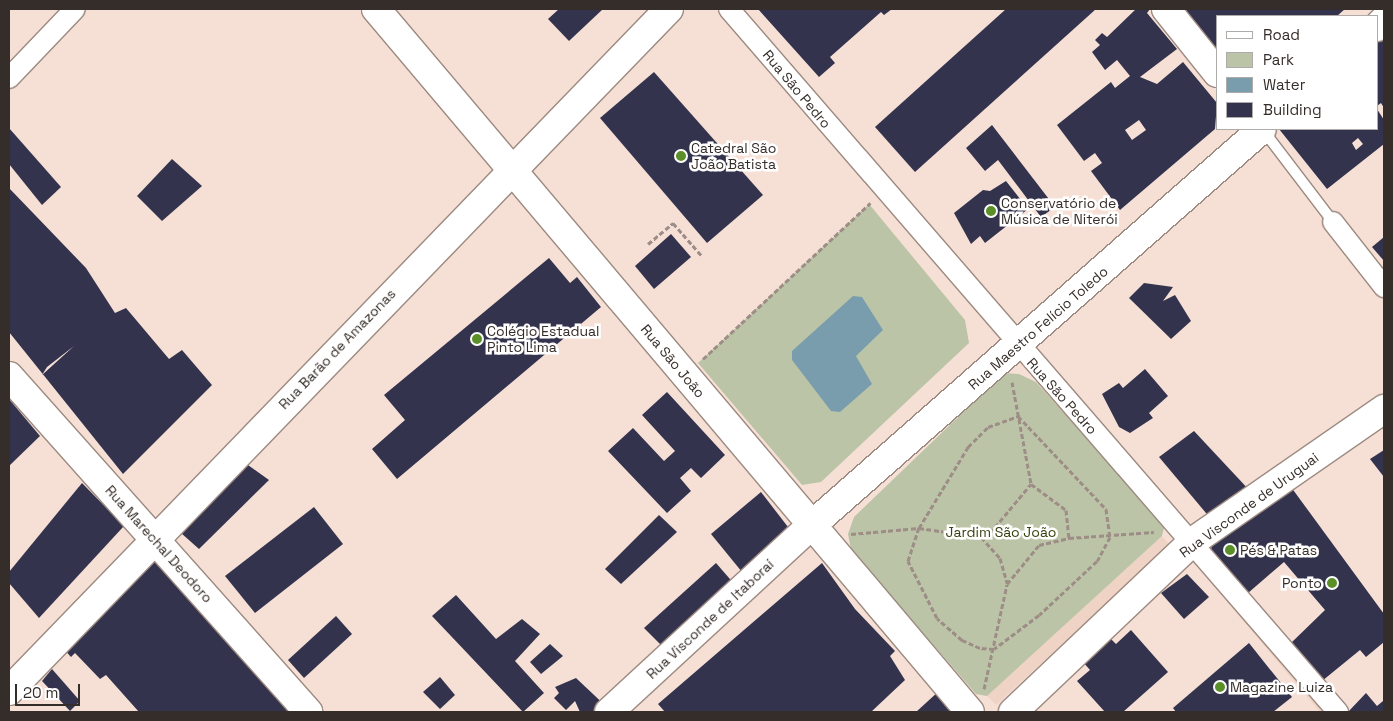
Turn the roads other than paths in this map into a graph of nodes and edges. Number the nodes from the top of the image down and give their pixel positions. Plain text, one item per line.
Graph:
1 (75, 9) edge
2 (376, 9) edge
3 (669, 9) edge
4 (729, 9) edge
5 (1166, 9) edge
6 (11, 71) edge
7 (1216, 71) edge
8 (1261, 130) edge
9 (1263, 130) edge
10 (509, 170) junction
11 (1333, 222) joint
12 (1384, 286) edge
13 (1018, 346) junction
14 (9, 376) edge
15 (1384, 409) edge
16 (812, 525) junction
17 (155, 539) junction
18 (1192, 542) junction
19 (9, 692) edge
20 (976, 704) edge
21 (308, 712) edge
22 (609, 712) edge
23 (1013, 712) edge
24 (1338, 712) edge

1 - 6 street
2 - 10 street, Rua São João
3 - 10 street, Rua Barão de Amazonas
4 - 13 street, Rua São Pedro
5 - 7 street
8 - 13 street, Rua Maestro Felício Toledo
9 - 11 lane
10 - 16 street, Rua São João
10 - 17 street, Rua Barão de Amazonas
11 - 12 street
13 - 16 street, Rua Maestro Felício Toledo
13 - 18 street, Rua São Pedro
14 - 17 street, Rua Marechal Deodoro
15 - 18 street, Rua Visconde de Uruguai
16 - 20 street, Rua São João
16 - 22 street, Rua Visconde de Itaboraí
17 - 19 street, Rua Barão de Amazonas
17 - 21 street, Rua Marechal Deodoro
18 - 23 street, Rua Visconde de Uruguai
18 - 24 street, Rua São Pedro

